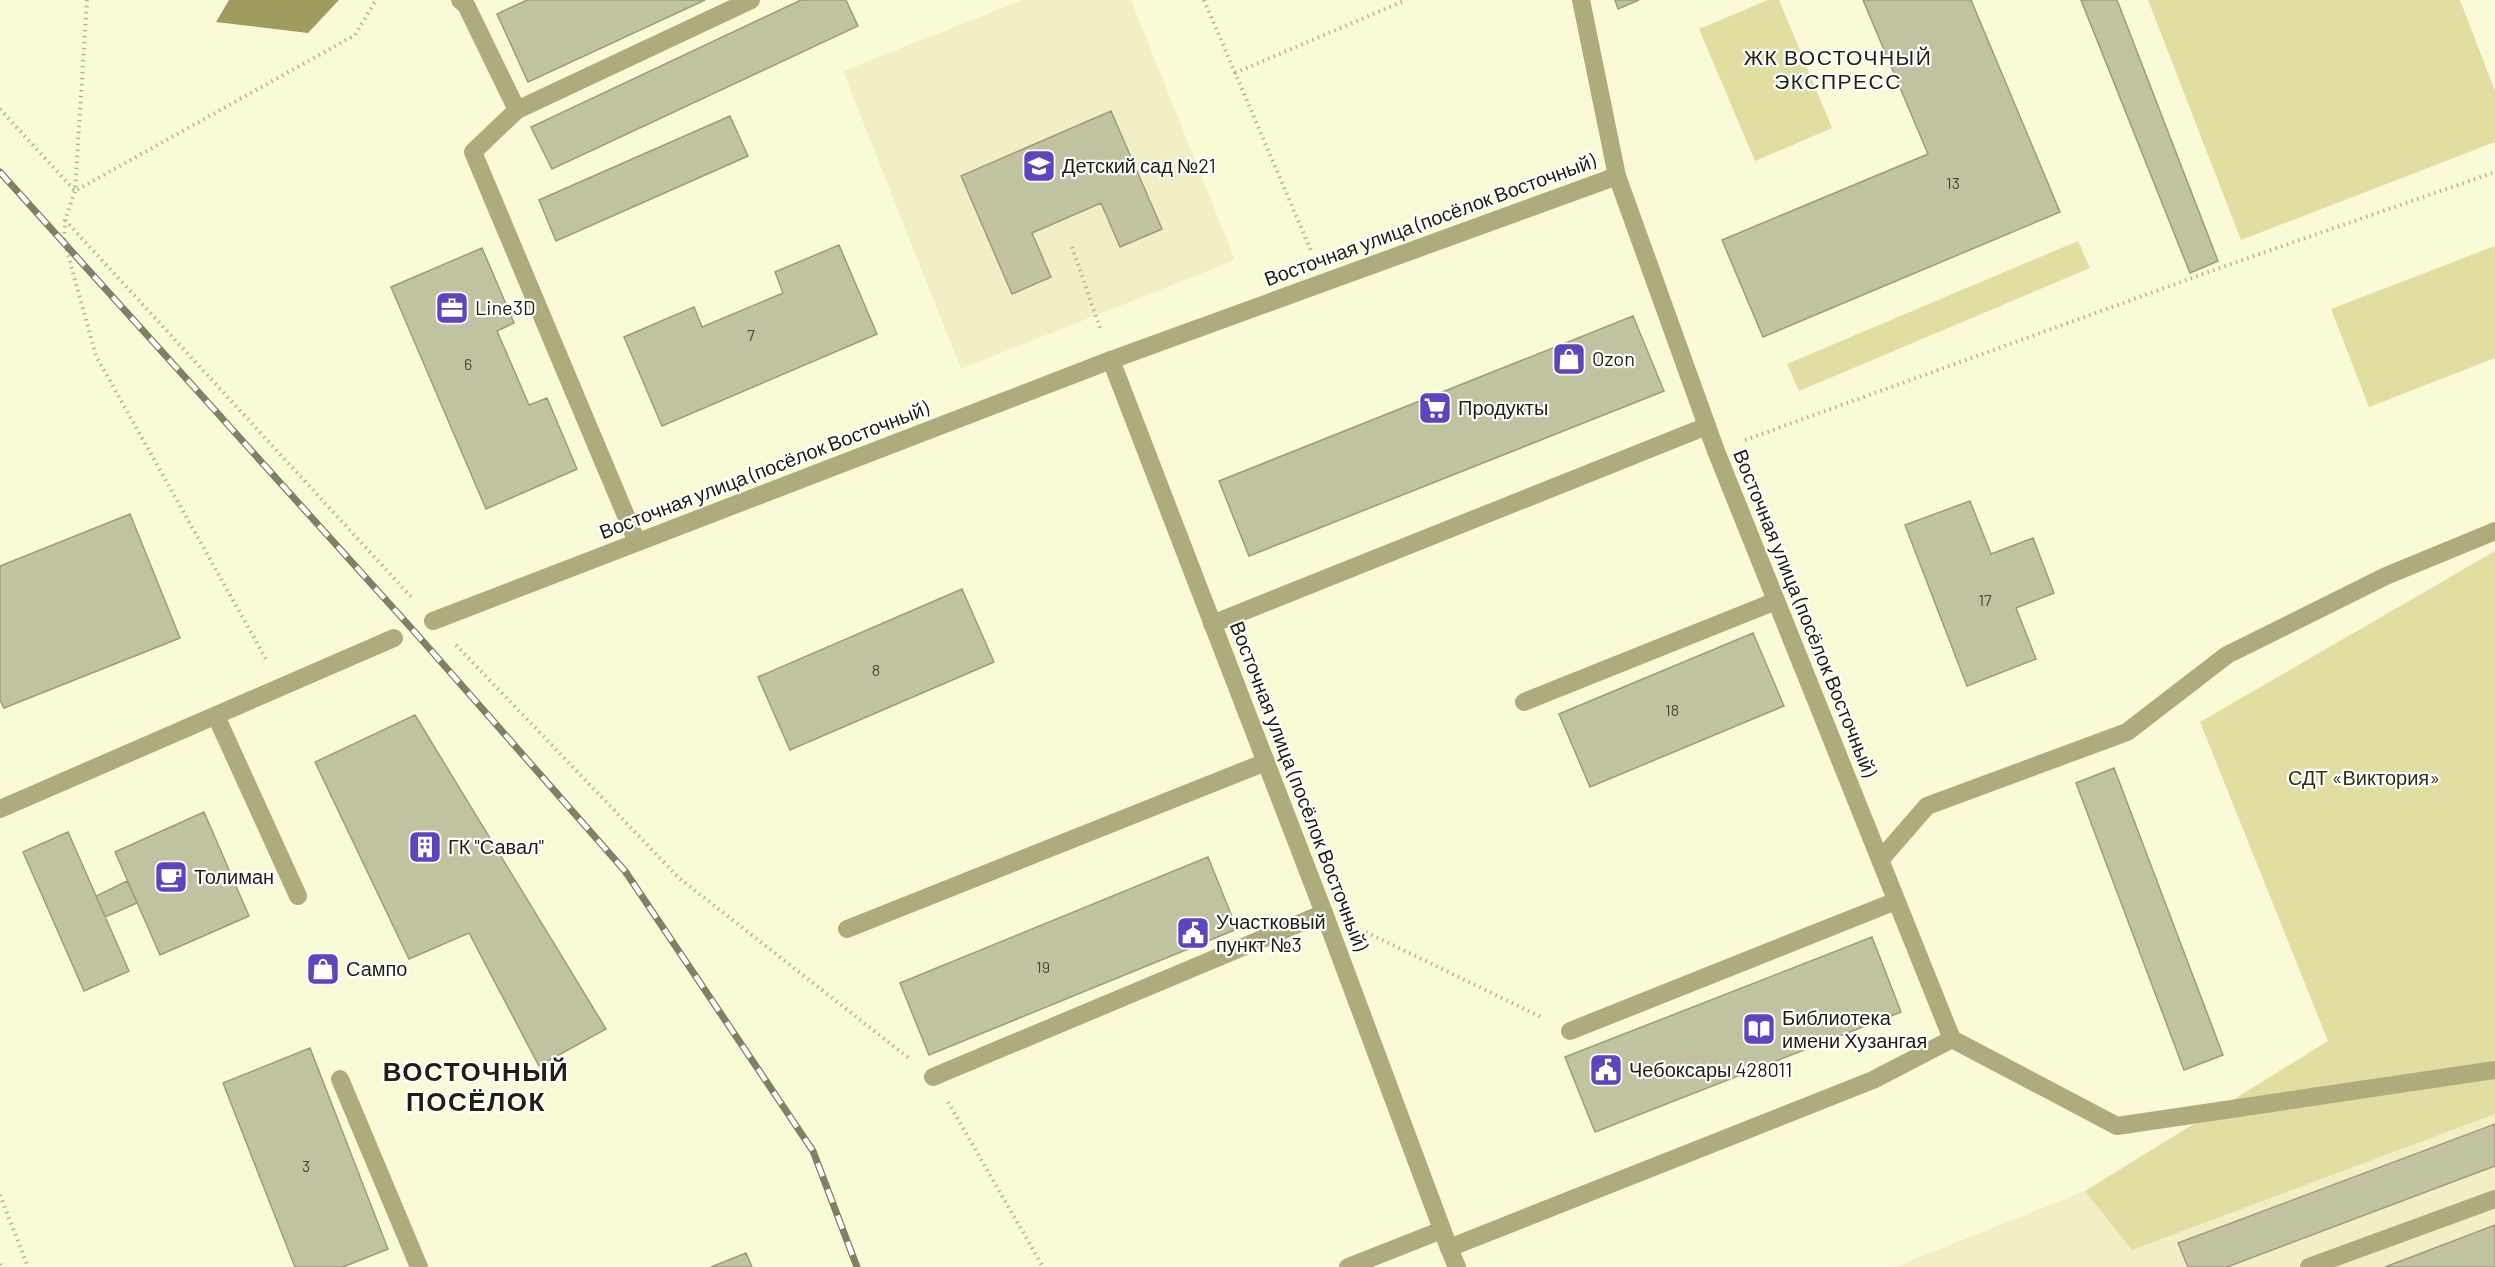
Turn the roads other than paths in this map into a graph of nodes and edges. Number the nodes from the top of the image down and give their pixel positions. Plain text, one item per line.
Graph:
1 (751, 0) edge
2 (1581, 0) edge
3 (468, 2) edge
4 (517, 110) junction
5 (1617, 176) junction
6 (1111, 360) junction
7 (1707, 426) junction
8 (2495, 531) edge
9 (637, 542) junction
10 (1776, 601) junction
11 (433, 621) road end
12 (1212, 624) junction
13 (394, 638) dead end
14 (1524, 702) dead end
15 (216, 716) junction
16 (1266, 762) junction
17 (0, 809) edge
18 (1880, 860) junction
19 (298, 896) dead end
20 (1896, 902) junction
21 (1324, 912) junction
22 (847, 929) dead end
23 (1570, 1031) road end
24 (1952, 1039) junction
25 (2495, 1070) edge
26 (933, 1077) road end
27 (340, 1079) dead end
28 (2495, 1199) edge
29 (1442, 1230) junction
30 (1449, 1248) junction
31 (418, 1267) edge
32 (1348, 1267) edge
33 (1457, 1267) edge
34 (2309, 1267) edge

1 - 4 street
2 - 5 street
3 - 4 street
4 - 9 street
5 - 6 street, Восточная улица (посёлок Восточный)
5 - 7 street, Восточная улица (посёлок Восточный)
6 - 9 street, Восточная улица (посёлок Восточный)
6 - 12 street, Восточная улица (посёлок Восточный)
7 - 10 street, Восточная улица (посёлок Восточный)
7 - 12 street
8 - 18 street
9 - 11 street, Восточная улица (посёлок Восточный)
10 - 14 street
10 - 18 street, Восточная улица (посёлок Восточный)
12 - 16 street, Восточная улица (посёлок Восточный)
13 - 15 street
15 - 17 street
15 - 19 street
16 - 21 street, Восточная улица (посёлок Восточный)
16 - 22 street
18 - 20 street, Восточная улица (посёлок Восточный)
20 - 23 street
20 - 24 street, Восточная улица (посёлок Восточный)
21 - 26 street
21 - 29 street, Восточная улица (посёлок Восточный)
24 - 25 street
24 - 30 street
27 - 31 street
28 - 34 street
29 - 30 street, Восточная улица (посёлок Восточный)
29 - 32 street
30 - 33 street, Восточная улица (посёлок Восточный)

